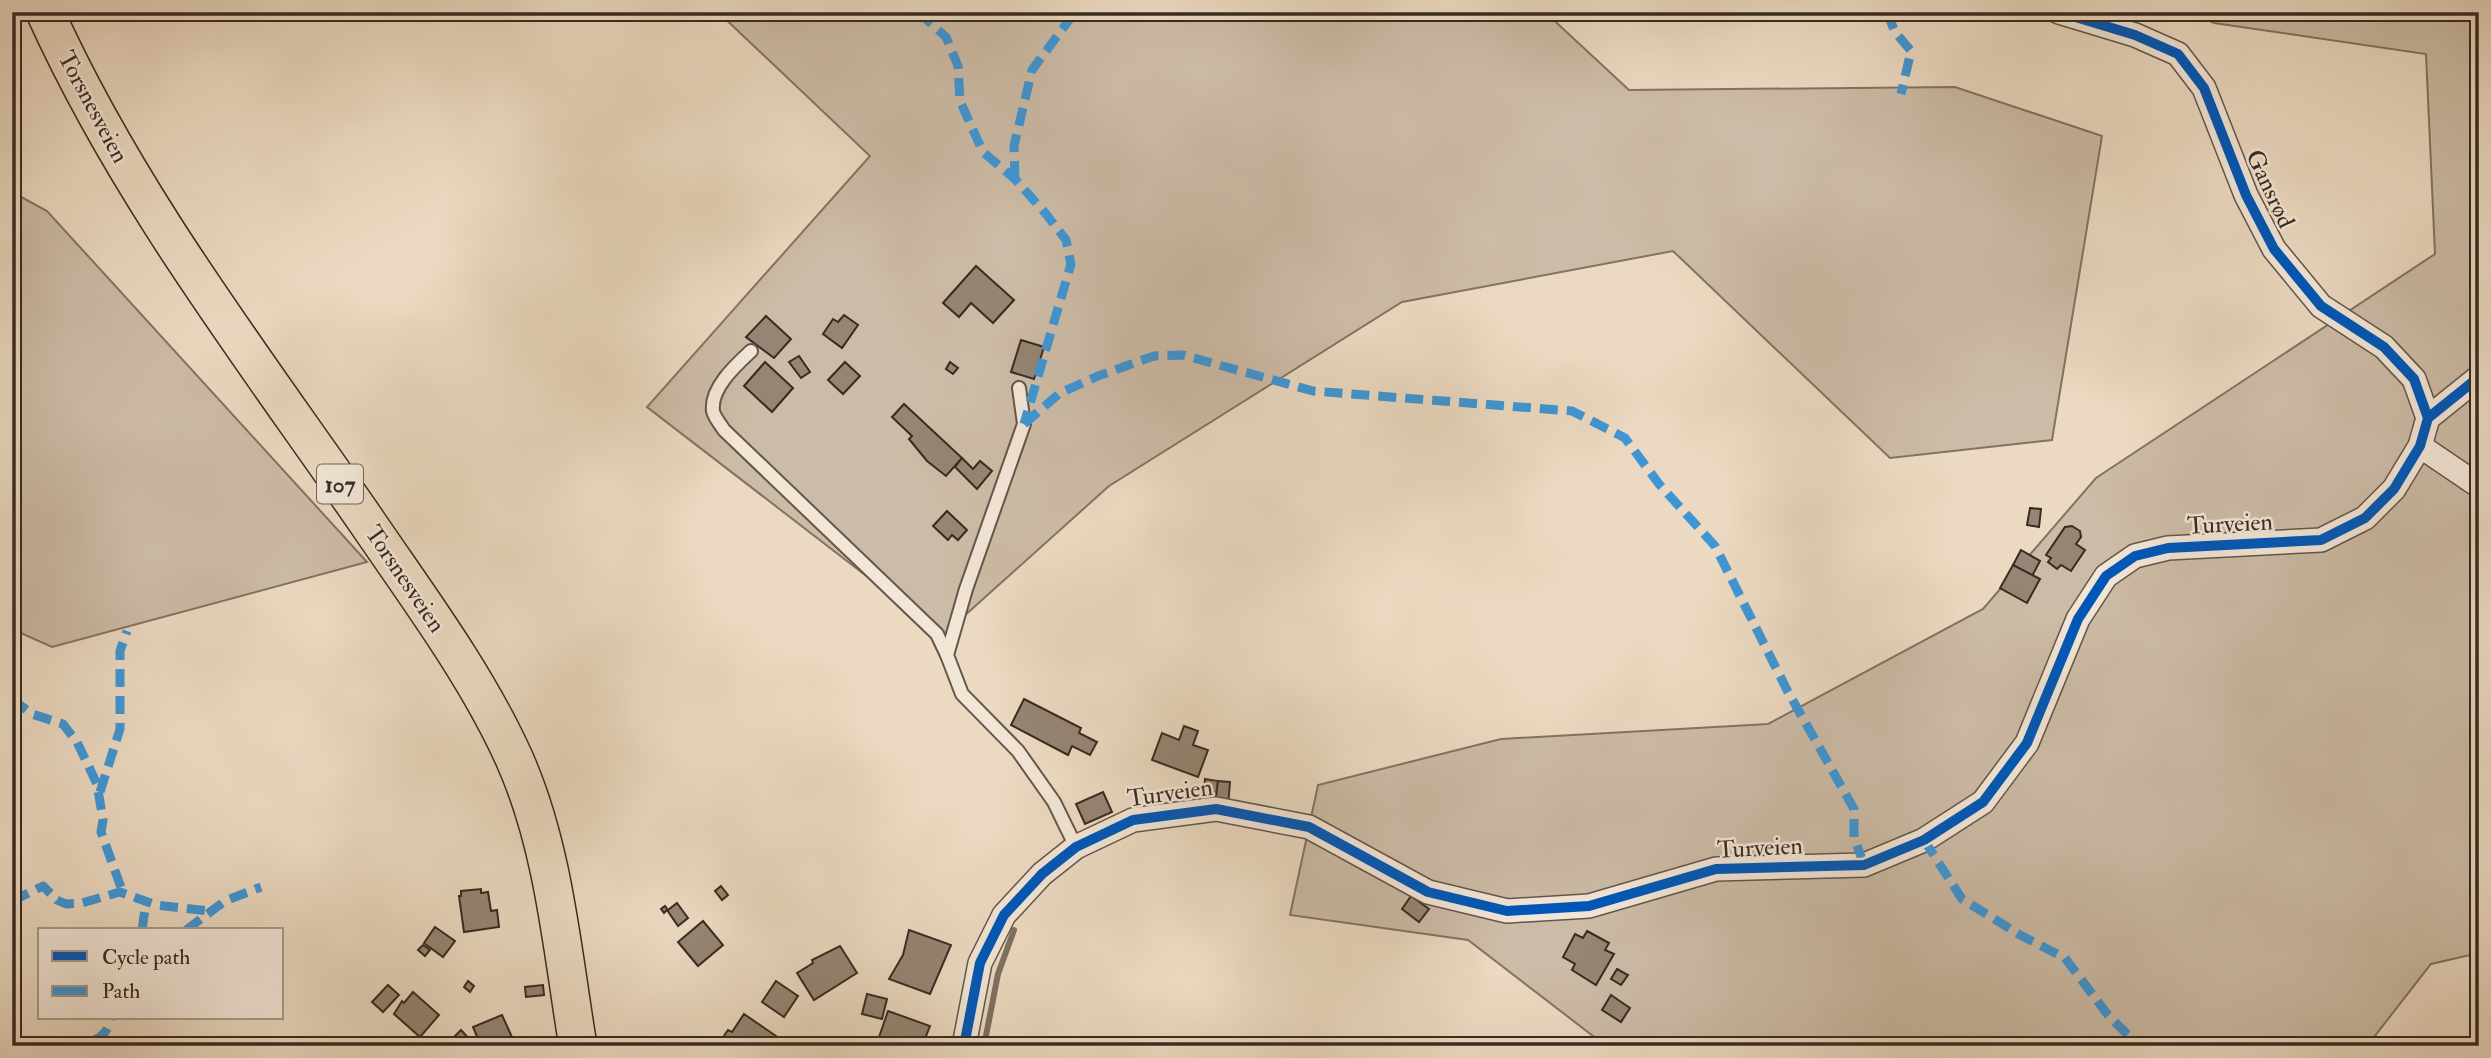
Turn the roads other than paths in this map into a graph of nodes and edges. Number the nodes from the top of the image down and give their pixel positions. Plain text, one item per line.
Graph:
1 (45, 12) edge
2 (2059, 12) edge
3 (751, 351) dead end
4 (2479, 377) edge
5 (1019, 388) dead end
6 (2428, 418) junction
7 (2420, 446) junction
8 (2479, 486) edge
9 (947, 655) junction
10 (1076, 848) junction
11 (578, 1046) edge
12 (964, 1046) edge

1 - 11 main road, Torsnesveien / 107
2 - 6 street, Gansrød
3 - 9 lane
4 - 6 street
5 - 9 lane
6 - 7 street, Turveien
7 - 8 street
7 - 10 street, Turveien
9 - 10 lane
10 - 12 street, Turveien

